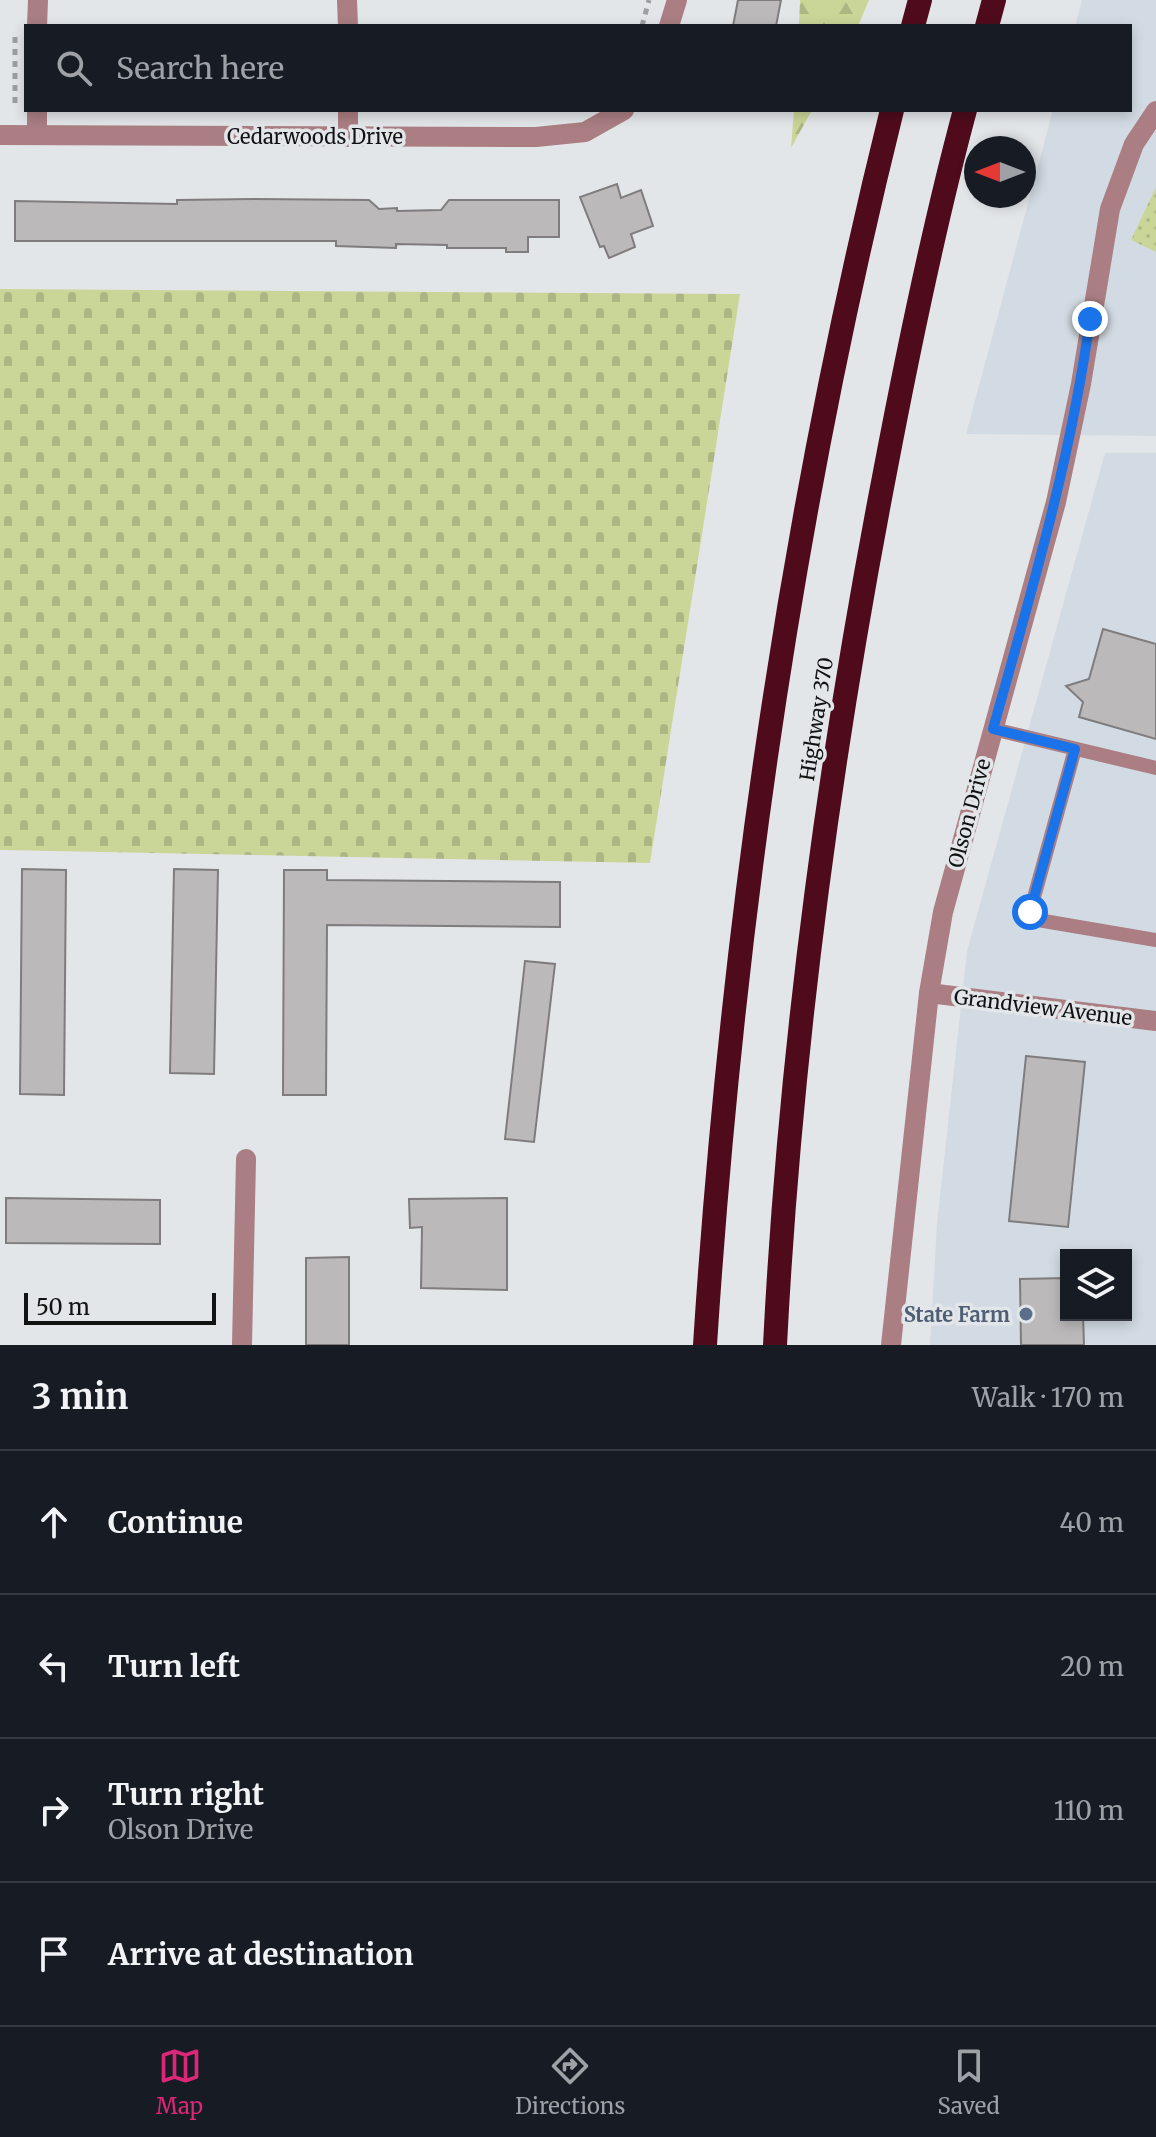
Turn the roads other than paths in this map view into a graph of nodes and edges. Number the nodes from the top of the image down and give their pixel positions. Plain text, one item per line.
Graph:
1 (38, 0) edge
2 (347, 0) edge
3 (677, 0) edge
4 (920, 0) edge
5 (994, 0) edge
6 (37, 24) edge
7 (348, 24) edge
8 (670, 24) edge
9 (914, 24) edge
10 (988, 24) edge
11 (1156, 111) edge
12 (37, 112) edge
13 (348, 112) edge
14 (620, 112) edge
15 (892, 112) edge
16 (965, 112) edge
17 (0, 135) edge
18 (37, 135) junction
19 (348, 137) junction
20 (993, 729) junction
21 (1075, 749) junction
22 (1156, 768) edge
23 (1156, 940) edge
24 (929, 993) junction
25 (1156, 1020) edge
26 (246, 1159) dead end
27 (242, 1345) edge
28 (705, 1345) edge
29 (775, 1345) edge
30 (891, 1345) edge

1 - 6 street
2 - 7 street
3 - 8 street
4 - 9 highway
5 - 10 highway
11 - 20 street, Olson Drive
12 - 18 street
13 - 19 street
14 - 19 street, Cedarwoods Drive
15 - 28 highway
16 - 29 highway, Highway 370
17 - 18 street, Cedarwoods Drive
18 - 19 street, Cedarwoods Drive
20 - 21 lane
20 - 24 street, Olson Drive
21 - 22 lane
21 - 23 lane
24 - 25 street, Grandview Avenue
24 - 30 street, Olson Drive
26 - 27 street

